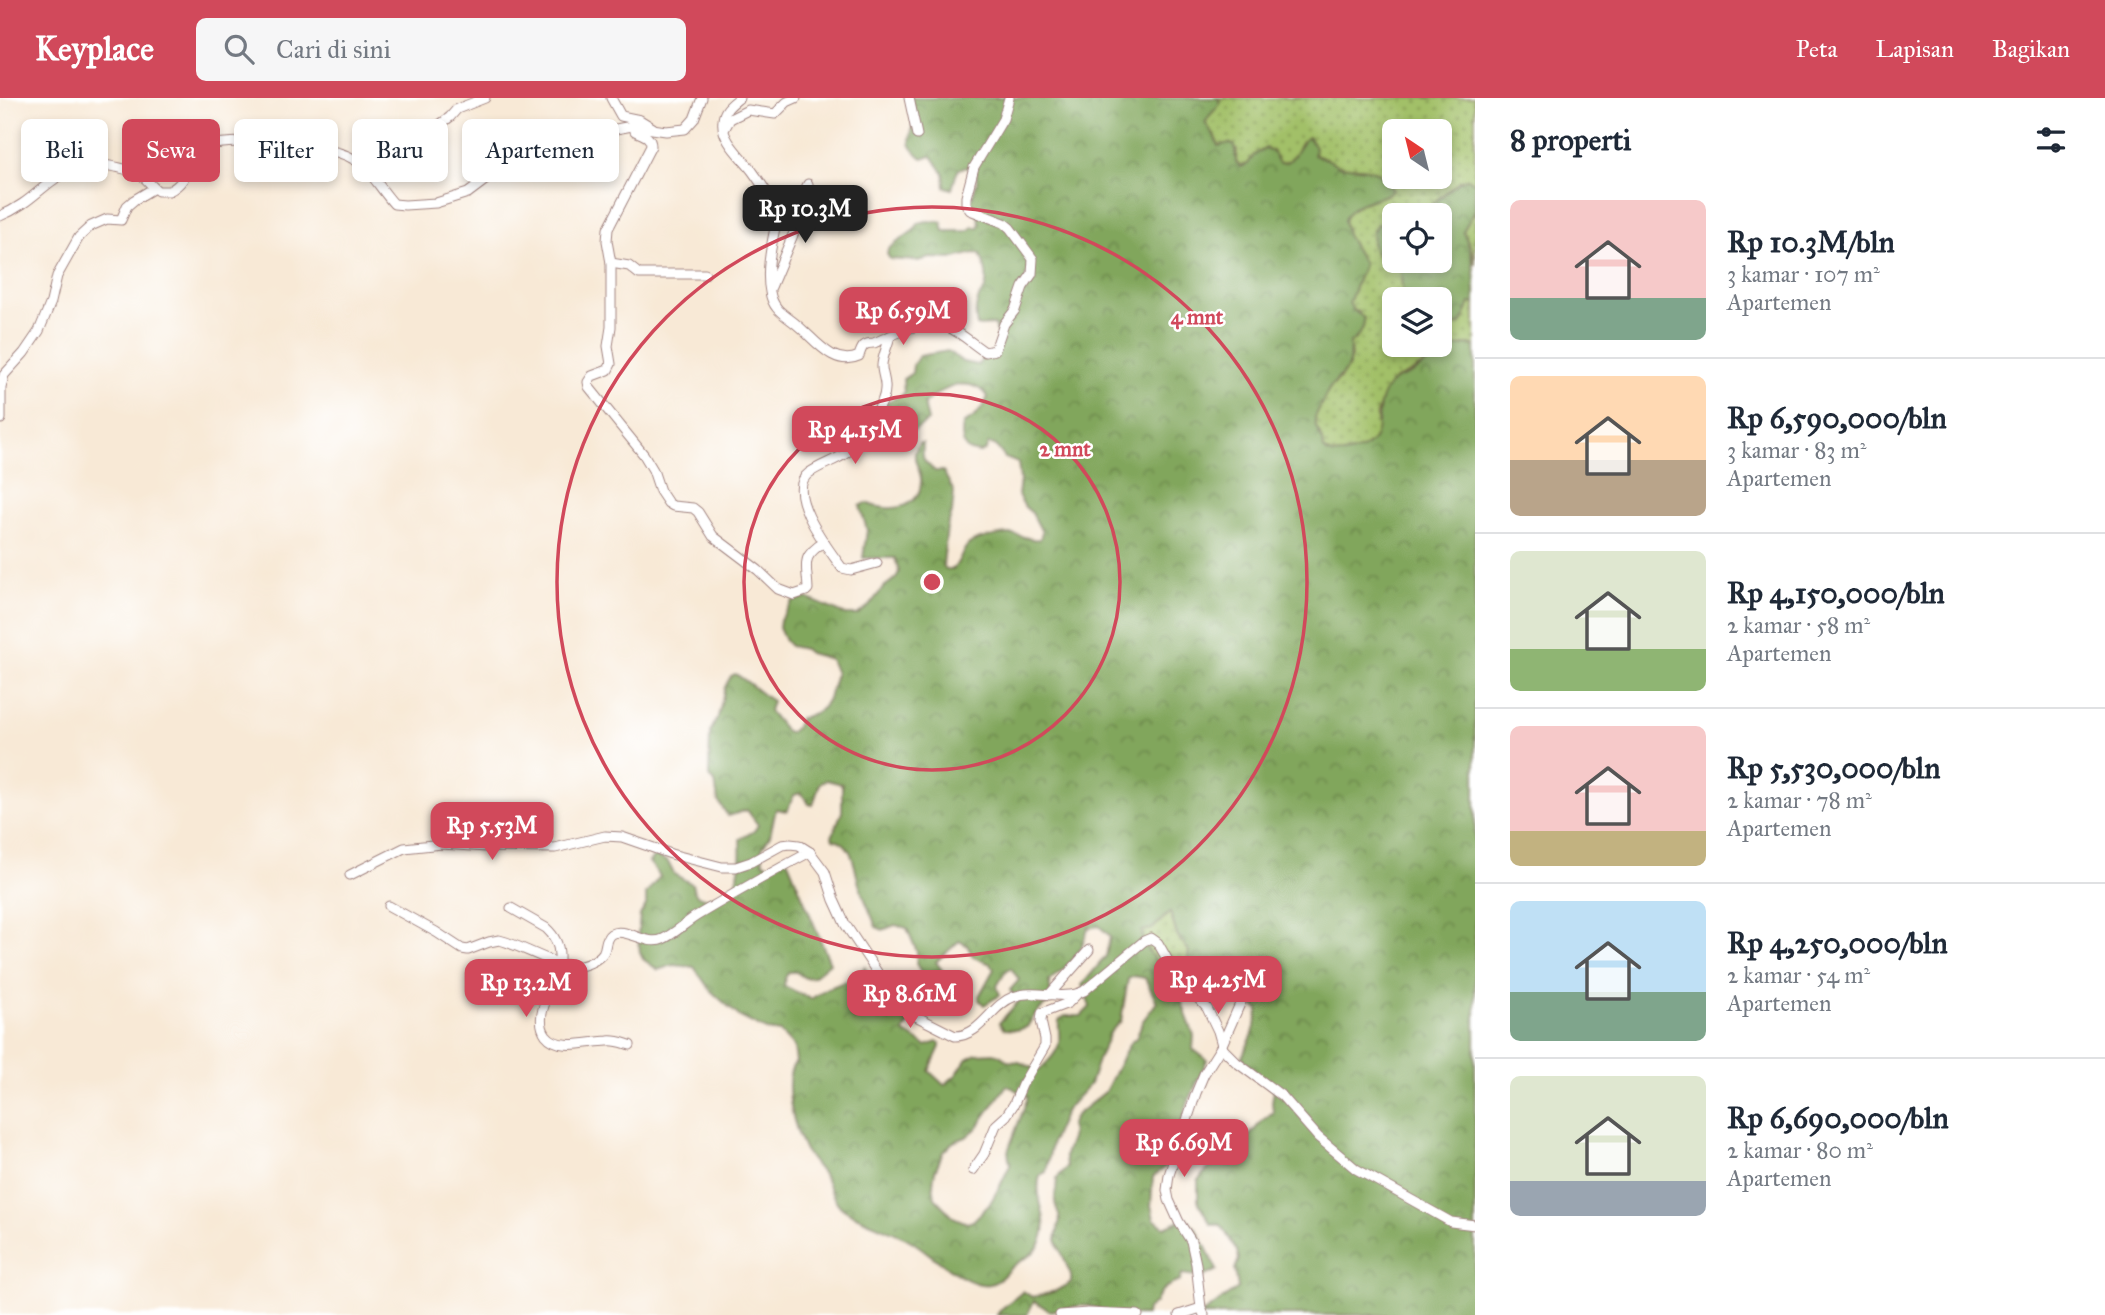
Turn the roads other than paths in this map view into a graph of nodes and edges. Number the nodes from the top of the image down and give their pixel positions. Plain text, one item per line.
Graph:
1 (485, 98) edge
2 (611, 98) edge
3 (702, 98) edge
4 (739, 98) edge
5 (796, 98) edge
6 (909, 98) edge
7 (1009, 98) edge
8 (447, 119) edge
9 (623, 127) junction
10 (657, 131) junction
11 (725, 133) junction
12 (917, 135) dead end
13 (352, 159) edge
14 (375, 182) edge
15 (808, 184) dead end
16 (154, 188) junction
17 (0, 216) edge
18 (611, 263) junction
19 (705, 274) dead end
20 (769, 291) junction
21 (890, 336) junction
22 (1, 419) edge
23 (824, 542) junction
24 (877, 563) dead end
25 (810, 852) junction
26 (350, 875) dead end
27 (389, 906) dead end
28 (511, 908) dead end
29 (1089, 950) dead end
30 (559, 963) junction
31 (1049, 995) junction
32 (1076, 995) junction
33 (1243, 997) dead end
34 (630, 1045) dead end
35 (1221, 1046) junction
36 (973, 1170) dead end
37 (1475, 1224) edge
38 (1203, 1311) edge
39 (1060, 1315) edge
40 (1138, 1315) edge
41 (1179, 1315) edge

1 - 8 street
2 - 10 street
3 - 10 street
4 - 11 street
5 - 11 street
6 - 12 street
7 - 21 street
9 - 10 street
9 - 14 street
9 - 18 street
11 - 20 street
13 - 16 street
15 - 20 street
16 - 17 street
16 - 22 street
18 - 19 street
18 - 23 street
20 - 21 street
21 - 23 street
23 - 24 street
25 - 26 street
25 - 30 street
25 - 31 street
27 - 30 street
28 - 30 street
29 - 31 street
30 - 34 street
31 - 32 street
32 - 35 street
32 - 36 street
33 - 35 street
35 - 37 street
35 - 38 street
38 - 41 street
39 - 40 street

